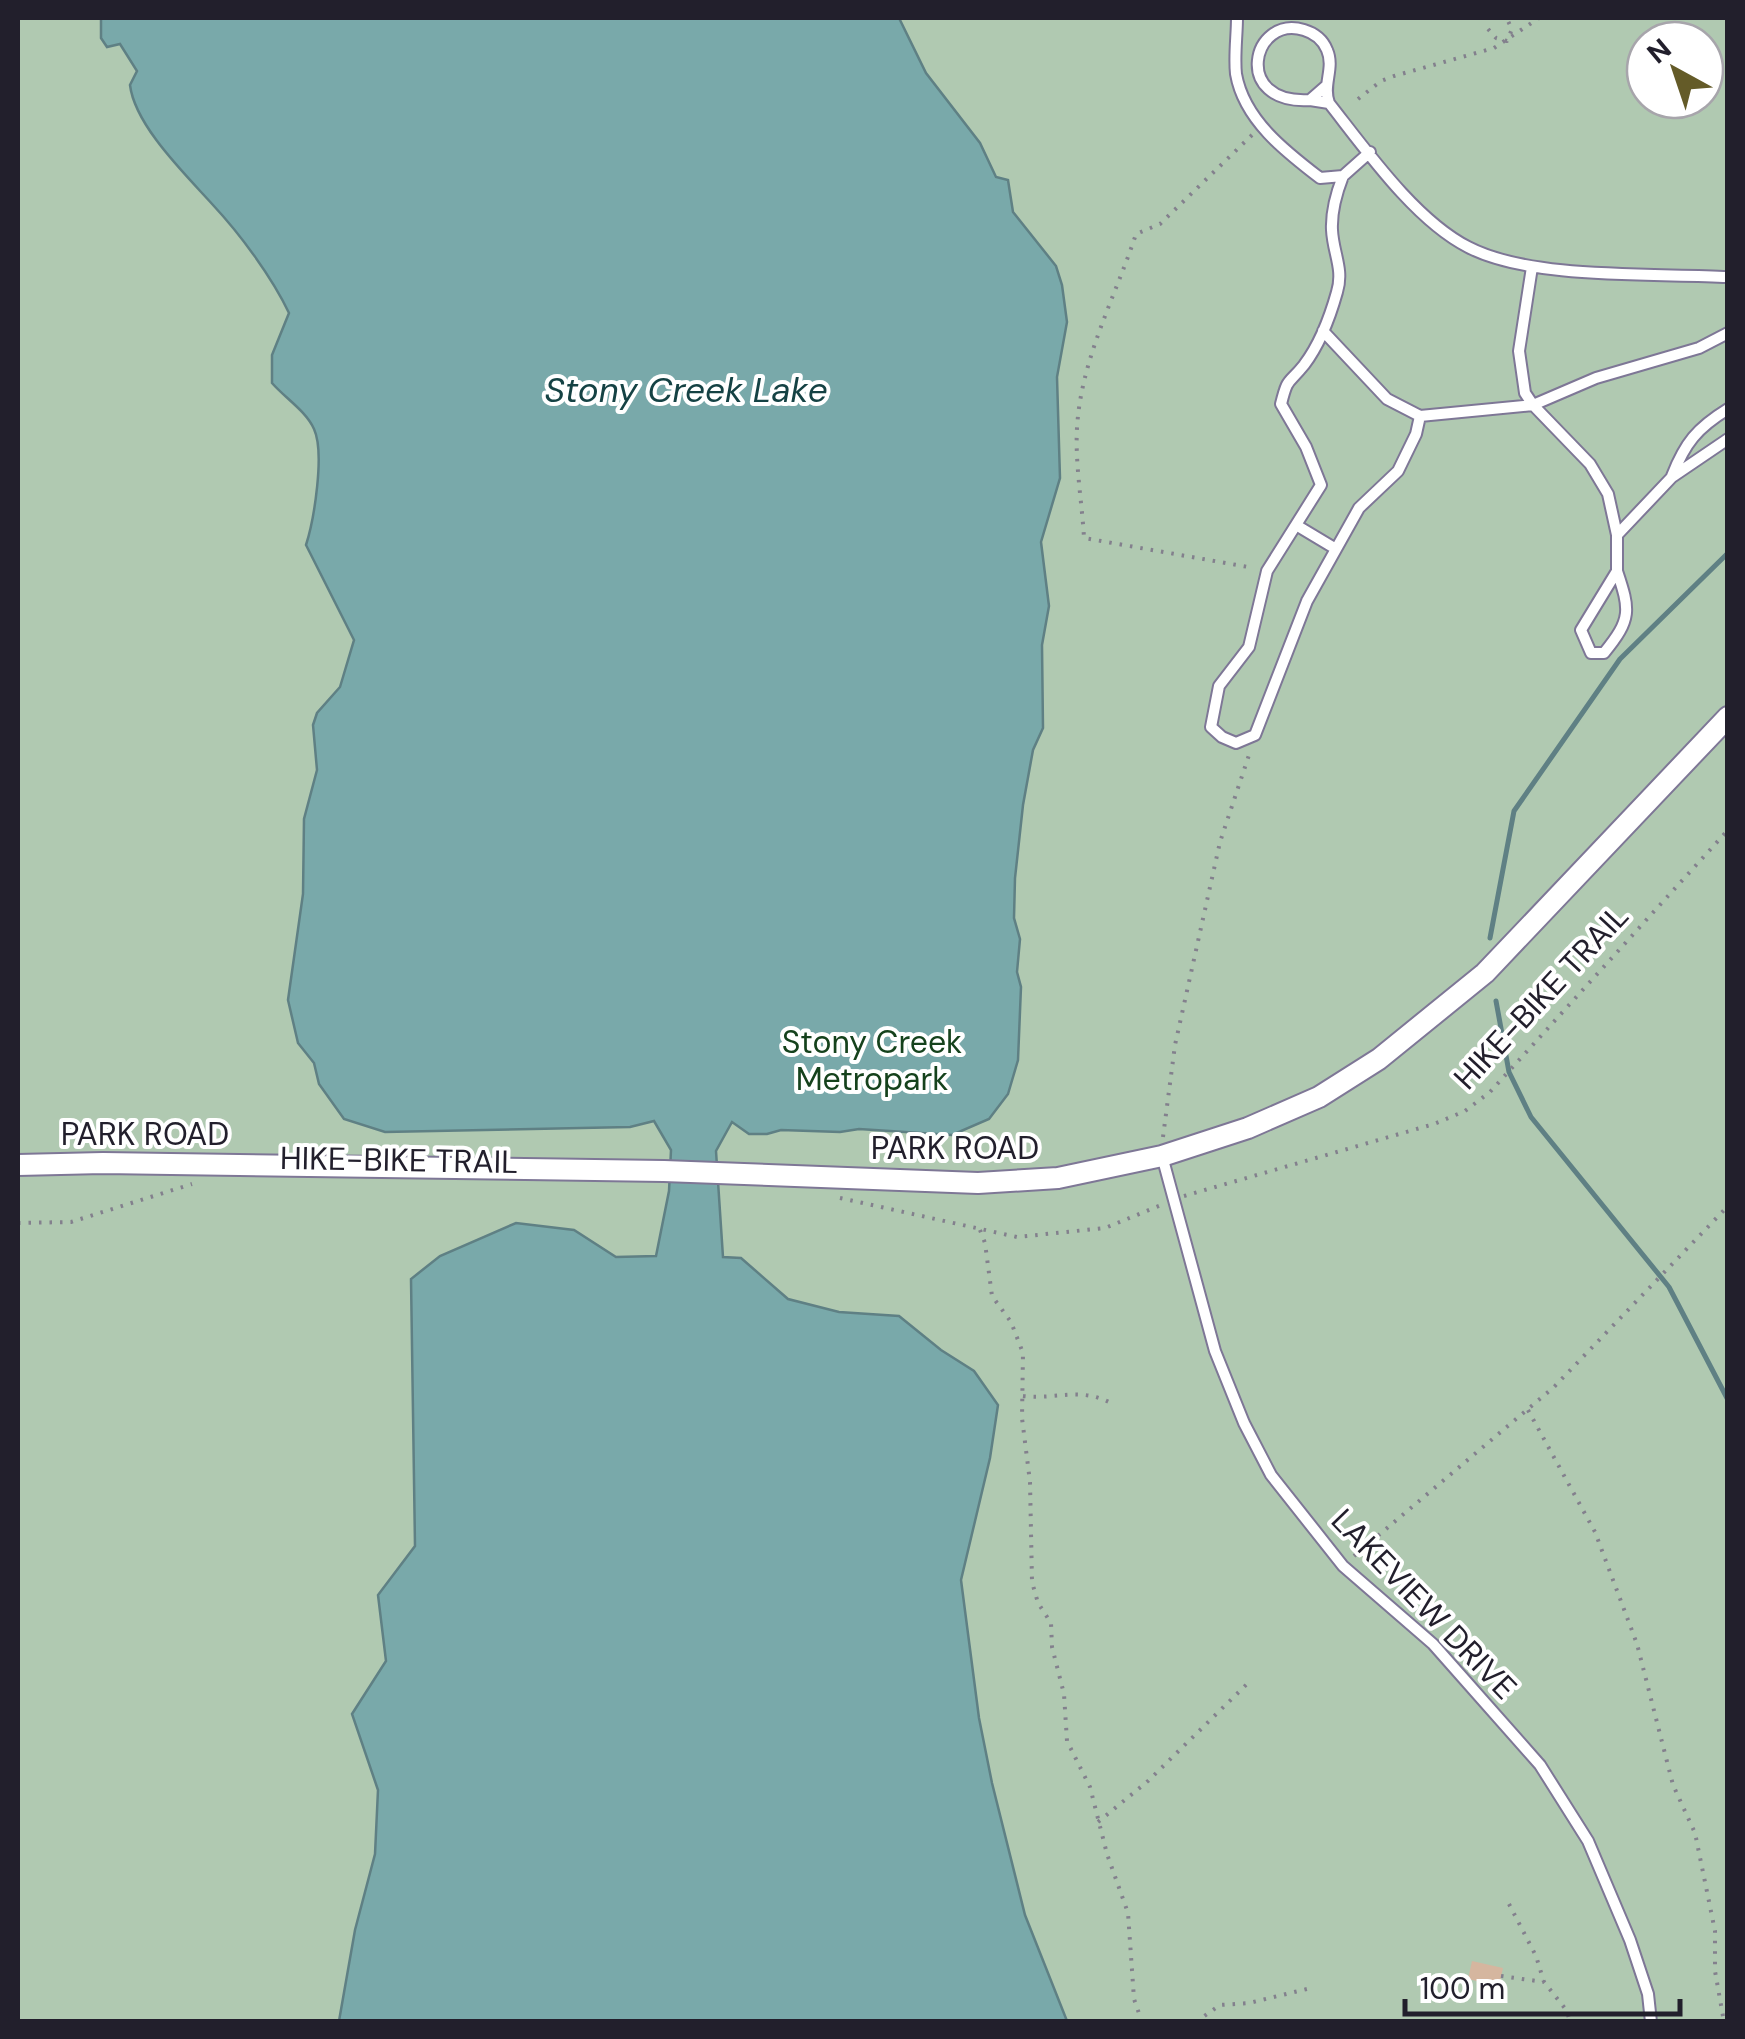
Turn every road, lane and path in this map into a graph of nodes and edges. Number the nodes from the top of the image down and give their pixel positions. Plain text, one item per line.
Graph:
1 (1237, 18) edge
2 (1507, 18) edge
3 (1538, 18) edge
4 (1488, 29) dead end
5 (1507, 40) junction
6 (1326, 86) junction
7 (1358, 99) dead end
8 (1310, 100) junction
9 (1330, 103) junction
10 (1262, 124) junction
11 (1370, 152) junction
12 (1342, 176) junction
13 (1320, 178) junction
14 (1334, 200) junction
15 (1532, 267) junction
16 (1728, 277) edge
17 (1323, 331) junction
18 (1728, 333) edge
19 (1532, 404) junction
20 (1728, 409) edge
21 (1420, 416) junction
22 (1728, 439) edge
23 (1672, 477) junction
24 (1296, 525) junction
25 (1618, 535) junction
26 (1336, 549) junction
27 (1267, 571) junction
28 (1616, 571) junction
29 (1728, 716) edge
30 (1254, 735) junction
31 (1728, 830) edge
32 (1162, 1156) junction
33 (18, 1164) edge
34 (193, 1184) dead end
35 (828, 1196) dead end
36 (1184, 1196) dead end
37 (1166, 1203) dead end
38 (1728, 1206) edge
39 (18, 1223) edge
40 (980, 1230) junction
41 (1023, 1396) junction
42 (1113, 1404) dead end
43 (1528, 1410) junction
44 (1343, 1566) junction
45 (1248, 1683) dead end
46 (1098, 1822) junction
47 (1509, 1904) dead end
48 (1502, 1976) dead end
49 (1544, 1982) junction
50 (1312, 1988) dead end
51 (1142, 2022) edge
52 (1196, 2022) edge
53 (1570, 2022) edge
54 (1650, 2022) edge
55 (1724, 2022) edge

1 - 10 lane
2 - 5 path
3 - 5 path
4 - 5 path
5 - 7 path
6 - 8 lane
6 - 8 lane
6 - 9 lane
8 - 9 lane
9 - 11 lane
10 - 13 lane
10 - 27 path
11 - 12 lane
11 - 15 lane
12 - 13 lane
12 - 14 lane
13 - 14 lane
14 - 17 lane
15 - 16 lane
15 - 19 lane
17 - 21 lane
17 - 24 lane
18 - 19 lane
19 - 21 lane
19 - 25 lane
20 - 23 lane
21 - 26 lane
22 - 23 lane
23 - 25 lane
24 - 26 lane
24 - 27 lane
25 - 28 lane
26 - 30 lane
27 - 30 lane
28 - 28 lane
29 - 32 street, PARK ROAD
30 - 32 path
31 - 36 path, HIKE-BIKE TRAIL
32 - 33 street, PARK ROAD
32 - 44 lane, LAKEVIEW DRIVE
34 - 39 path
35 - 40 path
37 - 40 path
38 - 43 path
40 - 41 path
41 - 42 path
41 - 46 path
43 - 44 path
43 - 55 path
44 - 54 lane, LAKEVIEW DRIVE
45 - 46 path
46 - 51 path
47 - 49 path
48 - 49 path
49 - 53 path
50 - 52 path

